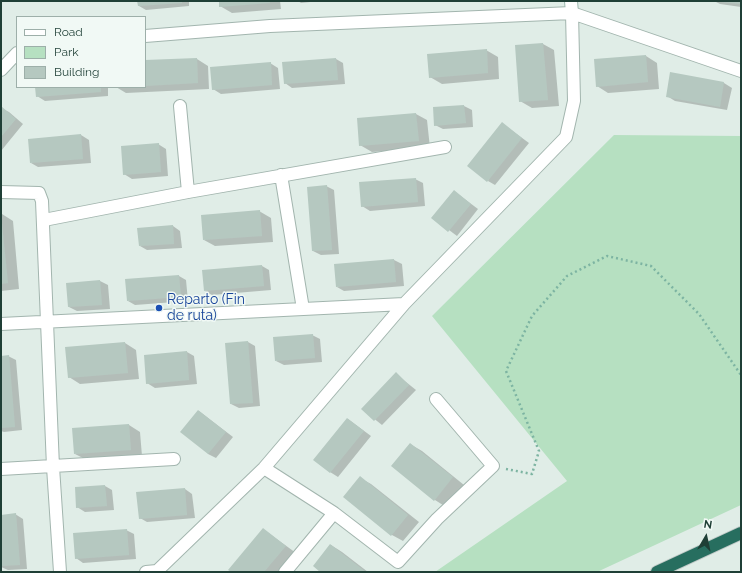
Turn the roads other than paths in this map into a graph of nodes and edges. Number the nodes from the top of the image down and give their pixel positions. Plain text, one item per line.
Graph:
1 (571, 1) edge
2 (572, 13) junction
3 (146, 36) edge
4 (16, 54) edge
5 (1, 70) edge
6 (741, 72) edge
7 (180, 106) dead end
8 (445, 147) dead end
9 (281, 176) junction
10 (1, 192) edge
11 (188, 192) junction
12 (44, 220) junction
13 (404, 304) junction
14 (303, 309) junction
15 (47, 322) junction
16 (1, 324) edge
17 (436, 399) dead end
18 (174, 459) dead end
19 (53, 467) junction
20 (264, 468) junction
21 (1, 469) edge
22 (334, 513) junction
23 (741, 533) edge
24 (60, 572) edge
25 (154, 572) edge
26 (285, 572) edge
27 (657, 572) edge

1 - 2 street
2 - 3 street
2 - 6 street
2 - 13 street
4 - 5 street
7 - 11 street
8 - 9 street
9 - 11 street
9 - 14 street
10 - 12 street
11 - 12 street
12 - 15 street
13 - 14 street
13 - 20 street
14 - 15 street
15 - 16 street
15 - 19 street
17 - 22 street
18 - 19 street
19 - 21 street
19 - 24 street
20 - 22 street
20 - 25 street
22 - 26 street
23 - 27 highway

